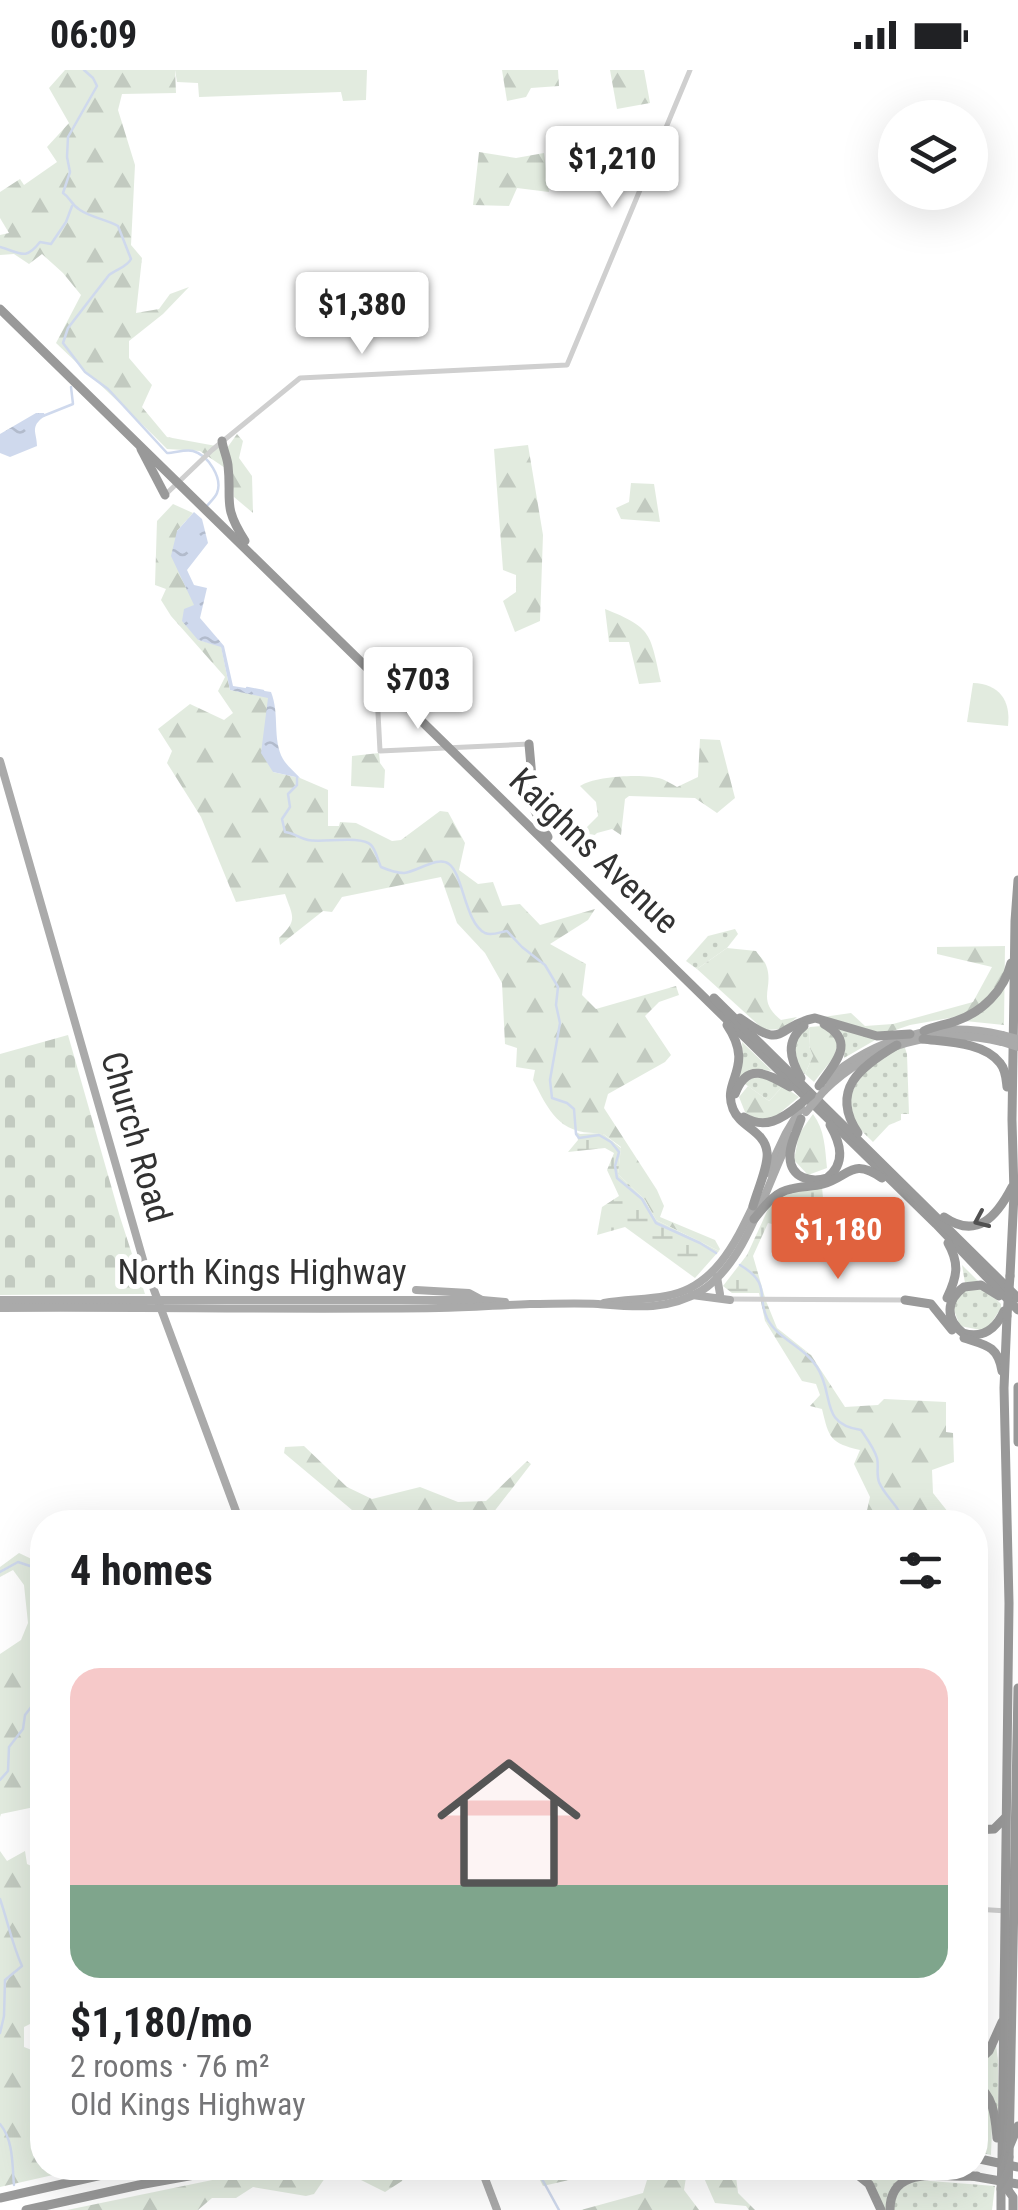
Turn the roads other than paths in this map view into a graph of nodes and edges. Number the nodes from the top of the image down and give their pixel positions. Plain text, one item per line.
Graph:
1 (690, 70) edge
2 (0, 305) edge
3 (16, 324) junction
4 (0, 325) edge
5 (222, 441) junction
6 (138, 444) junction
7 (206, 455) junction
8 (225, 455) junction
9 (180, 481) junction
10 (165, 495) joint
11 (206, 506) junction
12 (245, 541) junction
13 (358, 658) junction
14 (377, 694) joint
15 (529, 744) joint
16 (452, 748) junction
17 (0, 760) edge
18 (548, 836) junction
19 (1018, 880) edge
20 (1015, 921) junction
21 (709, 994) junction
22 (718, 1010) junction
23 (910, 1034) junction
24 (924, 1035) junction
25 (1002, 1038) junction
26 (1018, 1039) edge
27 (897, 1046) junction
28 (1018, 1047) edge
29 (821, 1088) junction
30 (804, 1103) junction
31 (824, 1114) junction
32 (1012, 1120) junction
33 (867, 1148) junction
34 (894, 1183) junction
35 (1014, 1185) junction
36 (753, 1206) junction
37 (754, 1219) junction
38 (936, 1219) junction
39 (730, 1256) junction
40 (718, 1277) junction
41 (476, 1285) dead end
42 (708, 1285) junction
43 (416, 1290) dead end
44 (950, 1292) junction
45 (469, 1293) junction
46 (720, 1294) junction
47 (692, 1295) junction
48 (482, 1300) junction
49 (730, 1300) junction
50 (905, 1300) junction
51 (1015, 1300) edge
52 (159, 1303) junction
53 (0, 1304) edge
54 (524, 1304) junction
55 (600, 1304) junction
56 (1006, 1313) junction
57 (948, 1325) junction
58 (1018, 1387) edge
59 (1004, 1388) junction
60 (1018, 1442) edge
61 (236, 1510) edge
62 (1018, 1688) edge
63 (1006, 1816) junction
64 (988, 1829) edge
65 (1016, 1870) edge
66 (1012, 1911) edge
67 (1004, 2015) junction
68 (988, 2051) edge
69 (988, 2096) edge
70 (1018, 2126) edge
71 (1005, 2154) junction
72 (988, 2160) edge
73 (1018, 2166) edge
74 (80, 2180) edge
75 (162, 2180) edge
76 (486, 2180) edge
77 (864, 2180) edge
78 (906, 2180) edge
79 (1009, 2188) edge
80 (0, 2198) edge
81 (1004, 2208) edge
82 (26, 2210) edge
83 (497, 2210) edge
84 (881, 2210) edge
85 (890, 2210) edge

1 - 5 street
2 - 3 highway, Kaighns Avenue
2 - 9 highway, Kaighns Avenue
3 - 4 highway
3 - 6 highway, Kaighns Avenue
5 - 7 street
5 - 8 highway
6 - 9 highway, Kaighns Avenue
6 - 10 highway
7 - 8 highway
7 - 9 street
8 - 12 highway
9 - 10 street
9 - 11 highway, Kaighns Avenue
11 - 12 highway, Kaighns Avenue
11 - 13 highway, Kaighns Avenue
12 - 16 highway, Kaighns Avenue
13 - 14 highway
13 - 16 highway, Kaighns Avenue
14 - 16 street
15 - 16 street
15 - 18 highway
16 - 18 highway, Kaighns Avenue
16 - 22 highway, Kaighns Avenue
17 - 52 main road, Church Road
18 - 21 highway, Kaighns Avenue
19 - 20 highway
20 - 24 highway
20 - 32 highway
21 - 23 highway
21 - 30 highway, Kaighns Avenue
22 - 30 highway, Kaighns Avenue
22 - 36 highway
23 - 24 main road
23 - 29 main road
24 - 25 main road
24 - 27 main road
24 - 32 highway
25 - 26 main road, bridge
25 - 28 main road, bridge
27 - 29 main road
27 - 33 highway
29 - 30 main road, bridge
29 - 30 main road, bridge
29 - 30 highway
30 - 30 highway
30 - 31 highway, Kaighns Avenue
30 - 31 highway
30 - 33 highway, Kaighns Avenue
30 - 36 main road
30 - 37 main road
31 - 34 highway, Kaighns Avenue
32 - 35 highway
33 - 38 highway, Kaighns Avenue
34 - 37 highway
34 - 38 highway, Kaighns Avenue
35 -> 38 highway
35 - 51 highway, bridge
36 - 39 main road
37 - 39 main road
38 - 44 highway
38 - 51 highway, Kaighns Avenue
39 - 40 main road, North Kings Highway
39 - 55 main road, North Kings Highway
40 - 42 main road, North Kings Highway
40 - 46 main road
41 - 45 main road
42 - 46 street
42 - 47 main road, North Kings Highway
43 - 45 main road
44 - 50 highway
44 - 57 highway
45 - 48 main road
46 - 49 street
47 - 49 main road
47 - 55 main road, North Kings Highway
48 - 52 main road, North Kings Highway
48 - 54 main road, North Kings Highway
49 - 50 street
50 - 57 highway
51 - 56 highway, bridge
51 - 56 highway
52 - 53 main road, North Kings Highway
52 - 54 main road, North Kings Highway
52 - 61 main road, Church Road
54 - 55 main road, North Kings Highway
56 - 59 highway
57 - 59 highway
58 - 60 highway
59 - 63 highway
62 - 65 highway
63 - 64 highway
63 - 66 highway
65 - 66 highway
66 - 67 highway
66 - 71 highway
67 - 68 highway
67 - 71 highway
69 - 71 highway
70 - 71 highway
71 - 79 highway, bridge
72 - 73 highway
74 - 80 highway
75 - 82 highway
76 - 83 main road
77 - 84 highway
78 - 85 highway
79 - 81 highway

